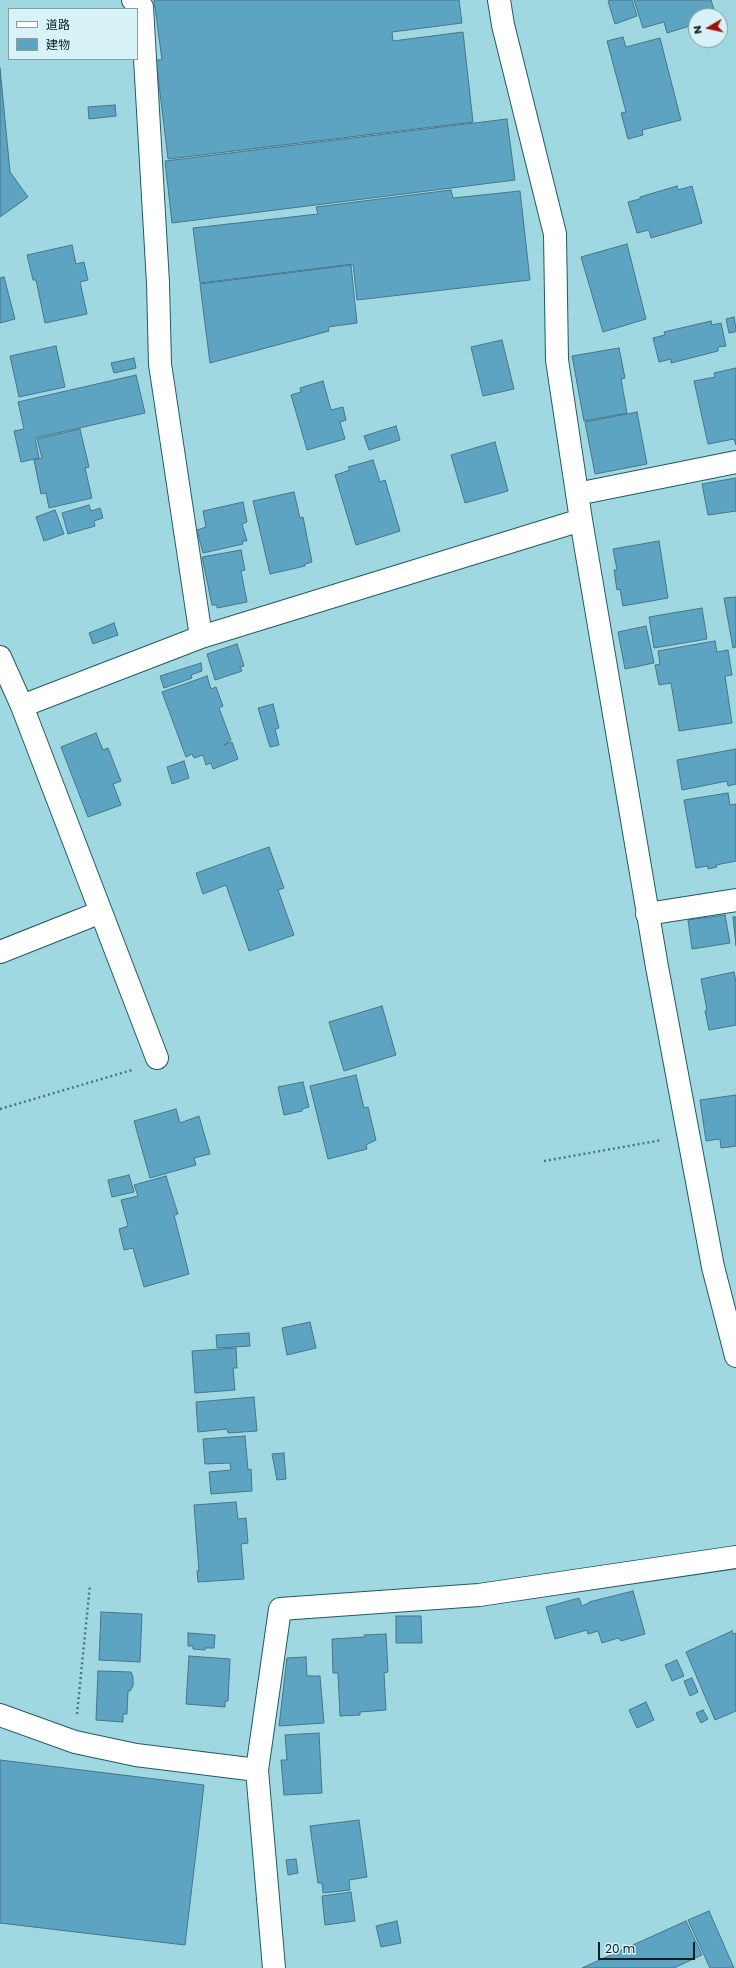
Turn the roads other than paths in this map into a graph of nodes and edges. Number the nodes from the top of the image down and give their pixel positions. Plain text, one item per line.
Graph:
1 (134, 0) edge
2 (499, 0) edge
3 (736, 462) edge
4 (577, 494) junction
5 (581, 520) junction
6 (201, 637) junction
7 (0, 657) edge
8 (22, 706) junction
9 (736, 900) edge
10 (101, 912) junction
11 (647, 914) junction
12 (0, 952) edge
13 (157, 1058) road end
14 (736, 1356) edge
15 (736, 1557) edge
16 (0, 1715) edge
17 (257, 1770) junction
18 (274, 1968) edge

1 - 6 street
2 - 4 street
3 - 4 street
4 - 5 street
5 - 6 street
5 - 11 street
6 - 8 street
7 - 8 street
8 - 10 street
9 - 11 street
10 - 12 street
10 - 13 street
11 - 14 street
15 - 17 street
16 - 17 street
17 - 18 street

